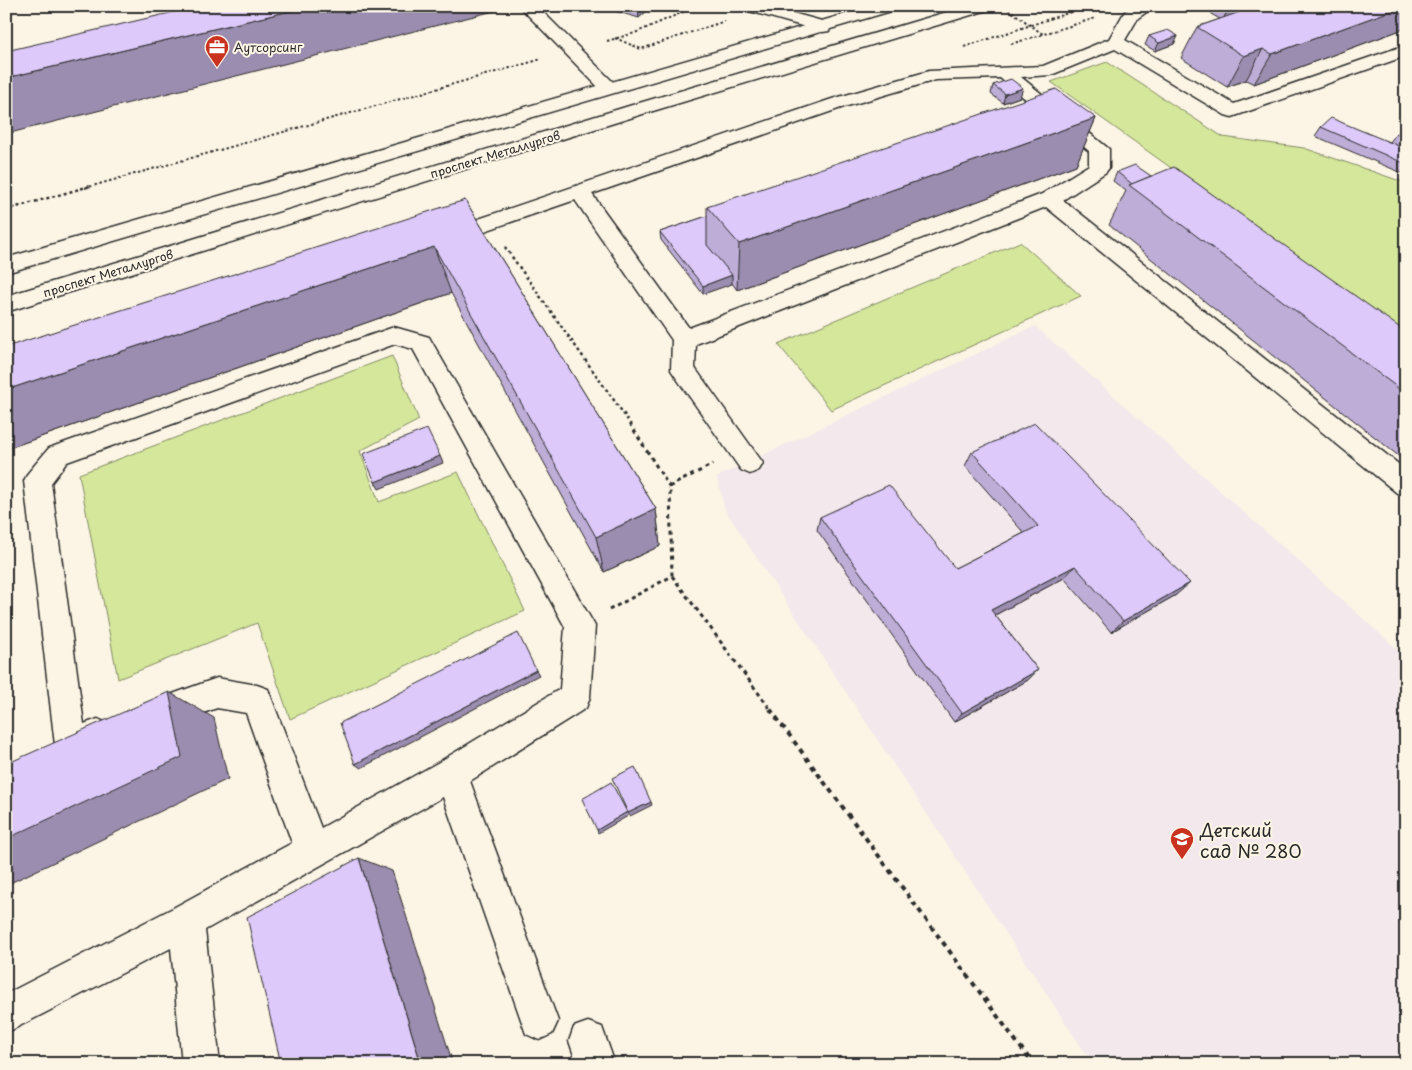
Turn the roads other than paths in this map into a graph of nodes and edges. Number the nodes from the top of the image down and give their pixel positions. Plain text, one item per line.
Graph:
1 (527, 6) edge
2 (892, 6) edge
3 (985, 6) edge
4 (1147, 6) edge
5 (750, 7) edge
6 (823, 27) junction
7 (1116, 42) junction
8 (1406, 50) edge
9 (1006, 74) junction
10 (609, 88) junction
11 (636, 110) junction
12 (579, 191) junction
13 (1049, 199) junction
14 (431, 243) edge
15 (6, 266) edge
16 (6, 304) edge
17 (684, 339) junction
18 (744, 457) road end
19 (1406, 485) edge
20 (450, 774) junction
21 (312, 850) junction
22 (186, 921) junction
23 (6, 1014) edge
24 (539, 1021) dead end
25 (201, 1064) edge

1 - 10 main road
2 - 6 main road
3 - 11 main road, проспект Металлургов
4 - 7 main road
5 - 6 main road
6 - 10 main road
7 - 8 main road
7 - 9 main road
9 - 12 main road
9 - 13 main road
10 - 11 main road
10 - 15 main road
11 - 16 main road, проспект Металлургов
12 - 14 main road
12 - 17 main road
13 - 17 main road
13 - 19 main road
17 - 18 main road
20 - 21 main road
20 - 21 main road
20 - 24 main road
21 - 22 main road
22 - 23 main road
22 - 25 main road

